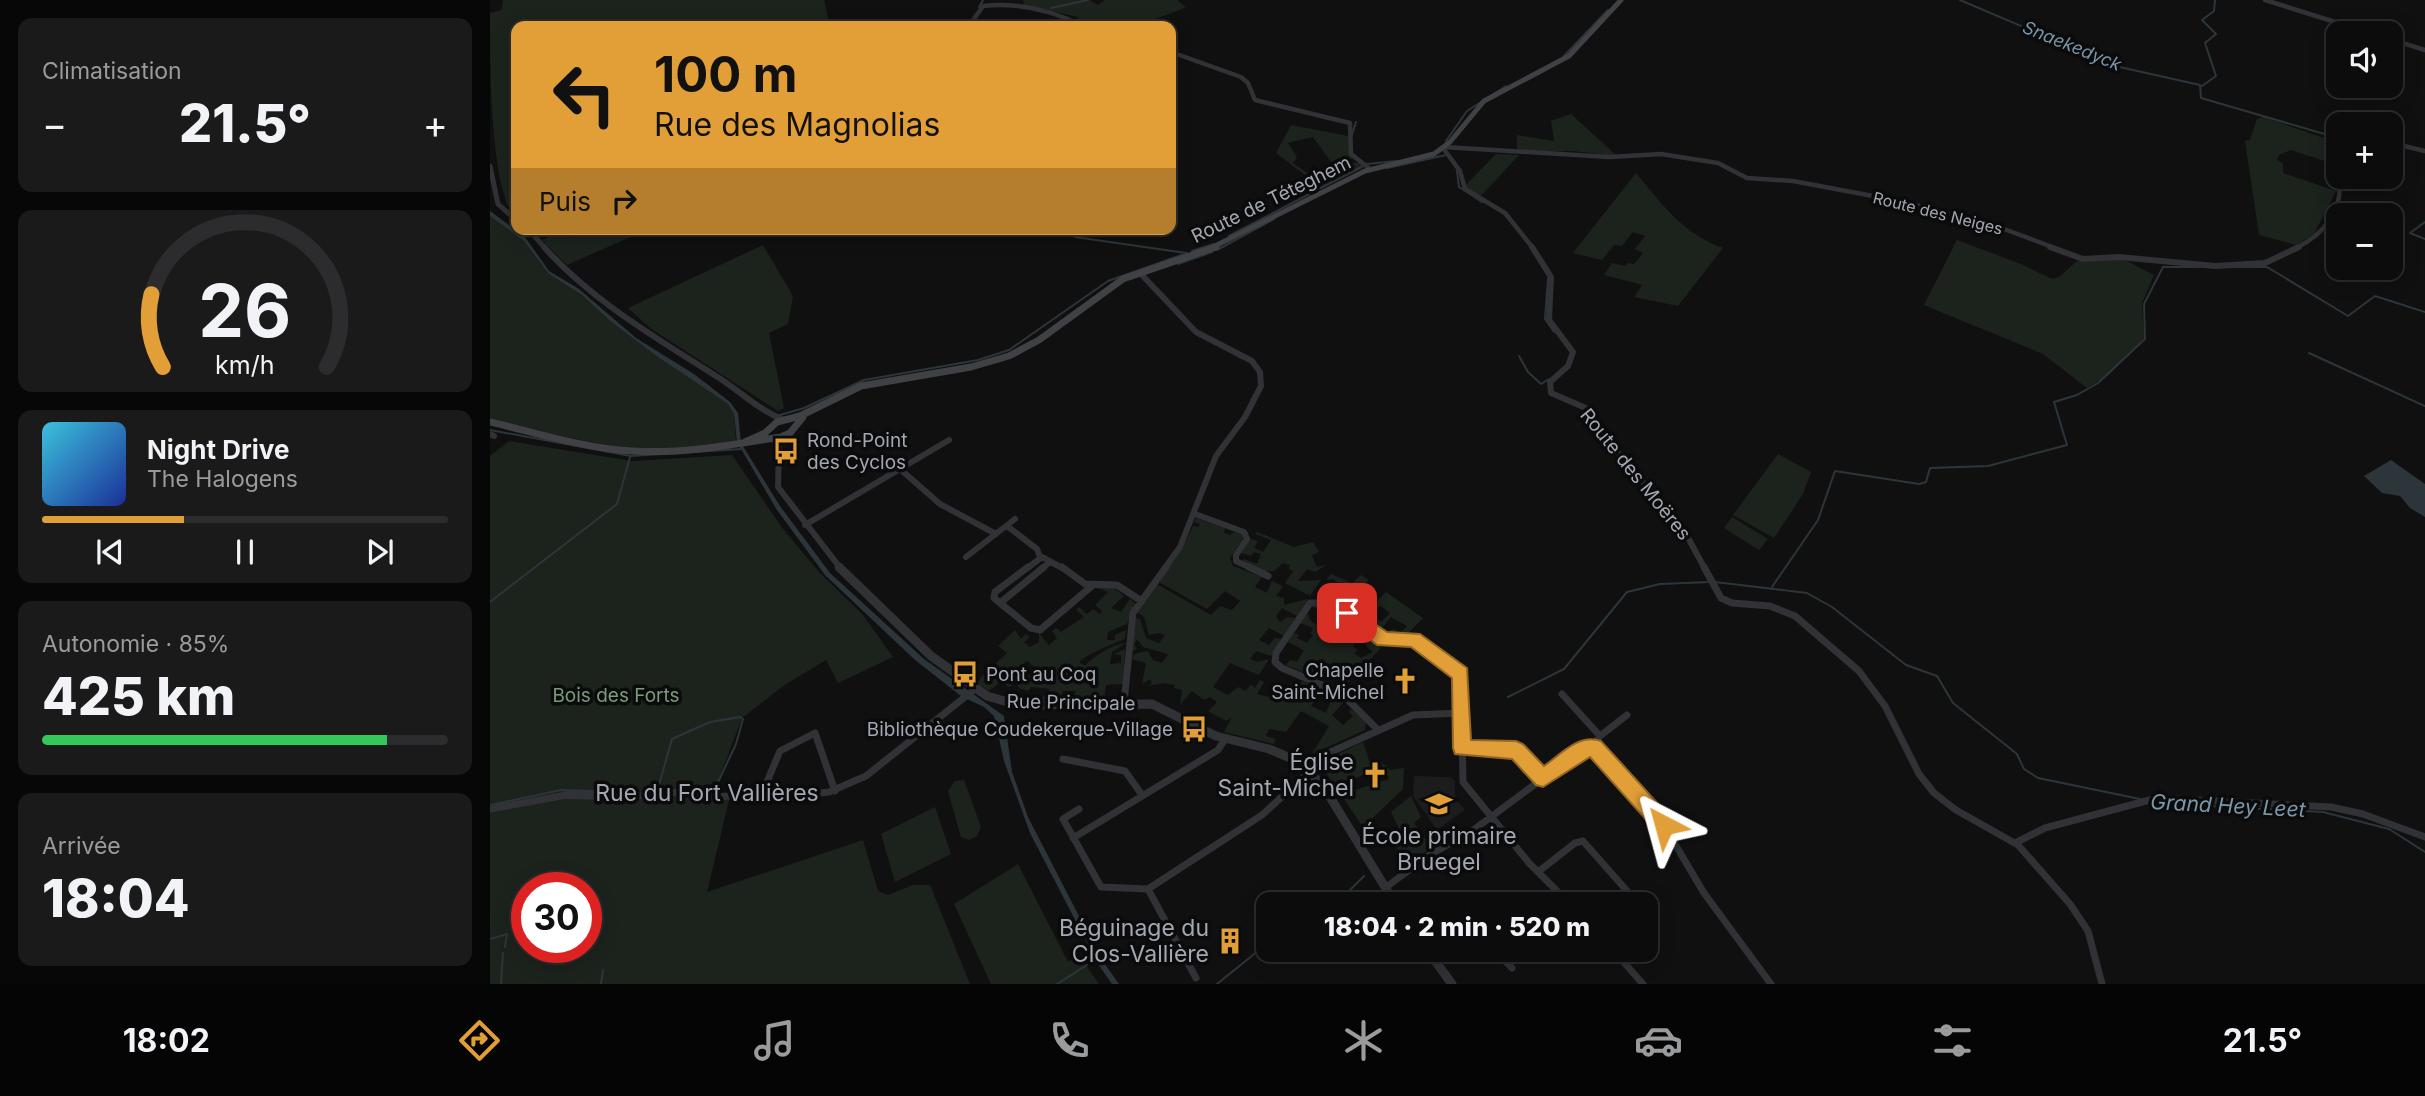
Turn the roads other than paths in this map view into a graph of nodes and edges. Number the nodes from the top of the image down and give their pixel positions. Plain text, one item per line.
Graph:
1 (1621, 0) edge
2 (2265, 0) edge
3 (972, 21) edge
4 (1073, 21) edge
5 (2332, 21) edge
6 (2403, 44) edge
7 (2425, 50) edge
8 (1176, 54) edge
9 (2403, 146) edge
10 (1444, 148) junction
11 (2425, 151) edge
12 (490, 166) edge
13 (1370, 169) junction
14 (2341, 189) edge
15 (511, 215) edge
16 (533, 235) edge
17 (1140, 272) junction
18 (824, 404) junction
19 (759, 407) junction
20 (785, 420) junction
21 (490, 422) edge
22 (792, 430) junction
23 (772, 432) junction
24 (950, 440) dead end
25 (900, 469) junction
26 (784, 495) junction
27 (1195, 514) junction
28 (1015, 519) dead end
29 (805, 525) junction
30 (1007, 526) junction
31 (996, 534) junction
32 (966, 557) dead end
33 (1040, 557) junction
34 (1050, 562) junction
35 (1268, 576) dead end
36 (1093, 585) junction
37 (1140, 600) junction
38 (1000, 603) junction
39 (973, 690) junction
40 (1562, 695) dead end
41 (1124, 703) junction
42 (1463, 713) junction
43 (1627, 715) dead end
44 (1378, 730) junction
45 (1600, 736) junction
46 (1226, 739) junction
47 (1592, 747) junction
48 (1462, 748) junction
49 (1063, 759) dead end
50 (1308, 767) junction
51 (1543, 778) junction
52 (835, 791) junction
53 (1142, 795) junction
54 (761, 796) junction
55 (490, 808) edge
56 (1079, 809) dead end
57 (1491, 817) junction
58 (2425, 837) edge
59 (1073, 838) junction
60 (2015, 843) junction
61 (1538, 872) junction
62 (1385, 888) junction
63 (1148, 889) junction
64 (1388, 892) edge
65 (1558, 892) edge
66 (1628, 892) edge
67 (1436, 962) edge
68 (1504, 962) edge
69 (1624, 962) edge
70 (1512, 968) dead end
71 (1196, 978) dead end
72 (1452, 984) edge
73 (1643, 984) edge
74 (1771, 984) edge
75 (2102, 984) edge

1 - 10 main road, Route de Téteghem
2 - 5 street
3 - 4 street
6 - 7 street
8 - 13 street
9 - 11 street
10 - 13 main road, Route de Téteghem
10 - 14 street, Route des Neiges
10 - 60 street, Route des Moëres
12 - 15 street
13 - 17 main road, Route de Téteghem
16 - 19 street
17 - 18 main road, Route de Téteghem
17 - 27 street
18 - 20 main road, Route de Téteghem
18 - 22 main road, Route de Téteghem
19 - 20 street
19 - 23 street
20 - 22 main road
20 - 23 main road, Route de Téteghem
21 - 23 main road
22 - 23 main road
22 - 26 street
23 - 26 street, Rue Principale
24 - 25 street
25 - 29 street
25 - 31 street
26 - 29 street, Rue Principale
27 - 35 street
27 - 37 street
28 - 30 street
29 - 39 street, Rue Principale
30 - 31 street
30 - 33 street
31 - 32 street
33 - 34 street
33 - 38 street
34 - 36 street
34 - 38 street
36 - 37 street
36 - 38 street
37 - 41 street
39 - 41 street, Rue Principale
39 - 52 street, Rue du Fort Vallières
40 - 45 street
41 - 46 street, Rue Principale
42 - 44 street
42 - 44 street
42 - 48 street
43 - 45 street
44 - 50 street
45 - 47 street
46 - 50 street, Rue Principale
46 - 53 street
47 - 51 street
47 - 74 street
48 - 51 street
48 - 57 street
49 - 53 street
50 - 62 street
50 - 63 street
51 - 57 street
52 - 54 street, Rue du Fort Vallières
52 - 54 street
53 - 59 street
54 - 55 street, Rue du Fort Vallières
56 - 59 street
57 - 61 street
57 - 62 street
58 - 60 street
59 - 63 street
60 - 75 street, Route des Moëres
61 - 65 street
61 - 66 street
62 - 64 street
63 - 71 street
67 - 72 street
68 - 70 street
69 - 73 street

